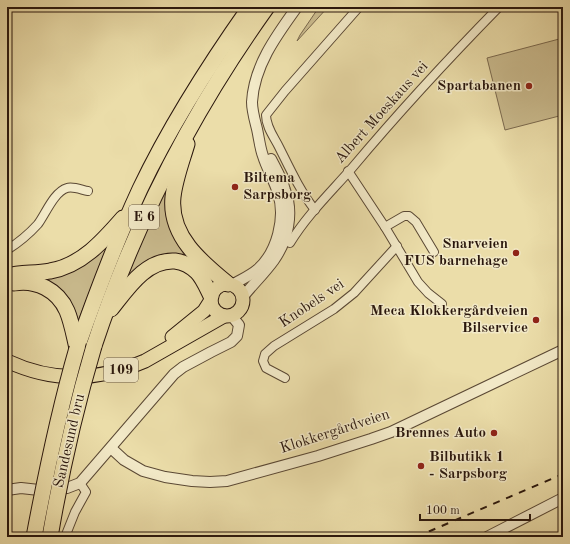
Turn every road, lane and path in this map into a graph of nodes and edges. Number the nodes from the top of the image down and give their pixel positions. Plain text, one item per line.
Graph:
1 (250, 7) edge
2 (267, 7) edge
3 (297, 7) edge
4 (359, 7) edge
5 (499, 7) edge
6 (195, 118) junction
7 (259, 140) junction
8 (348, 171) junction
9 (88, 191) dead end
10 (132, 208) junction
11 (315, 210) junction
12 (385, 227) junction
13 (290, 243) dead end
14 (397, 246) junction
15 (7, 250) edge
16 (434, 252) dead end
17 (7, 276) edge
18 (230, 284) junction
19 (7, 285) edge
20 (211, 298) junction
21 (242, 298) junction
22 (442, 304) dead end
23 (228, 315) junction
24 (103, 320) junction
25 (77, 348) junction
26 (563, 350) edge
27 (7, 352) edge
28 (7, 362) edge
29 (285, 378) dead end
30 (111, 448) junction
31 (80, 483) junction
32 (7, 490) edge
33 (563, 498) edge
34 (34, 537) edge
35 (50, 537) edge
36 (66, 537) edge
37 (487, 537) edge

1 - 10 highway, E 6
2 - 6 highway, E 6
3 - 7 street
4 - 11 street
5 - 8 street, Albert Moeskaus vei
6 - 18 highway, E 6
6 - 24 highway, E 6
7 - 18 street
7 - 21 street
8 - 11 street, Albert Moeskaus vei
8 - 12 street
9 - 15 street
10 - 17 highway, E 6
10 - 25 highway, E 6
11 - 13 street, Albert Moeskaus vei
12 - 14 street
12 - 16 street
14 - 22 street
14 - 29 street, Knobels vei
18 - 20 main road, 109
18 - 21 main road
19 - 25 highway, E 6
20 - 23 main road
20 - 24 highway, E 6
20 - 27 main road, 109
21 - 23 main road, 109
23 - 28 main road, 109
23 - 30 street
24 - 35 highway, Sandesund bru / E 6, bridge
25 - 34 highway, Sandesund bru / E 6, bridge
26 - 30 street, Klokkergårdveien
30 - 31 street
31 - 32 street
31 - 36 street
33 - 37 street

